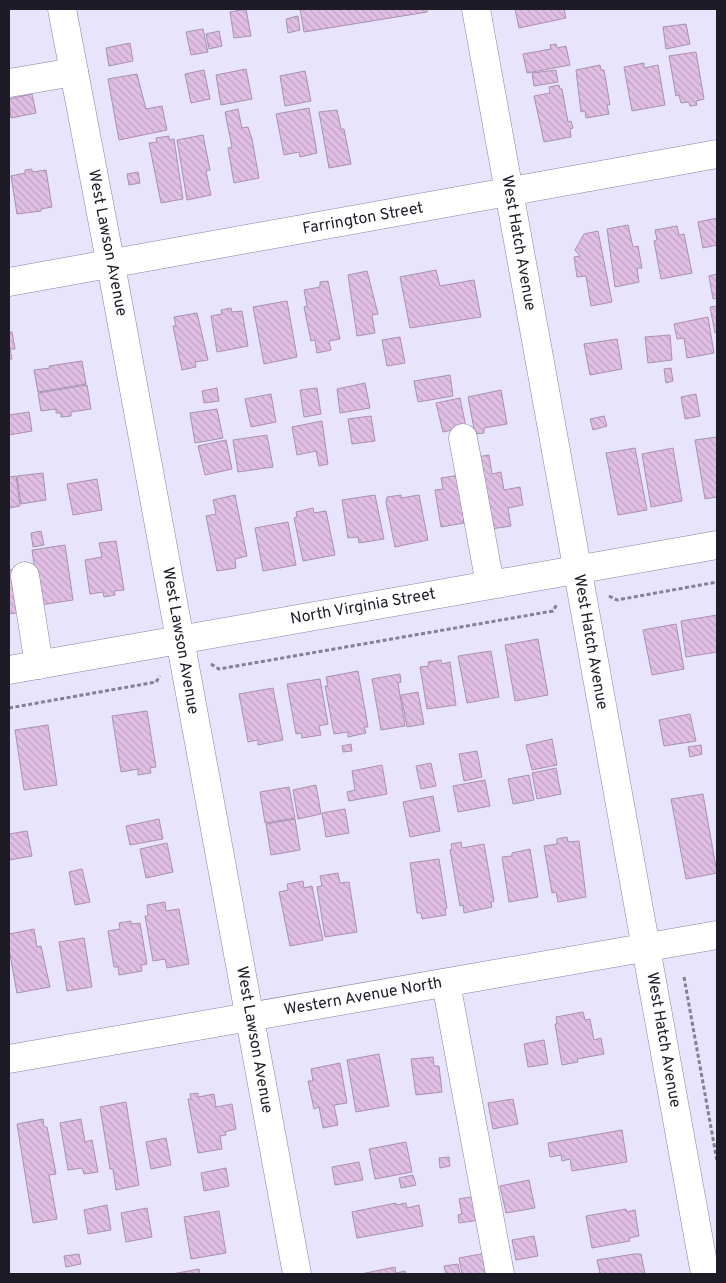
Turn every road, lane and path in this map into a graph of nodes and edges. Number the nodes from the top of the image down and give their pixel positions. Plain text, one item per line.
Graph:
1 (62, 9) edge
2 (476, 9) edge
3 (74, 72) junction
4 (9, 84) edge
5 (717, 154) edge
6 (509, 192) junction
7 (111, 264) junction
8 (9, 282) edge
9 (463, 438) dead end
10 (717, 545) edge
11 (578, 569) junction
12 (25, 576) dead end
13 (717, 582) edge
14 (490, 584) junction
15 (608, 596) dead end
16 (558, 603) dead end
17 (180, 640) junction
18 (211, 664) dead end
19 (39, 665) junction
20 (9, 670) edge
21 (162, 672) dead end
22 (9, 708) edge
23 (717, 935) edge
24 (647, 948) junction
25 (684, 977) dead end
26 (446, 983) junction
27 (250, 1017) junction
28 (9, 1059) edge
29 (717, 1161) edge
30 (297, 1274) edge
31 (500, 1274) edge
32 (705, 1274) edge

1 - 3 street, West Lawson Avenue
2 - 6 street, West Hatch Avenue
3 - 4 street
3 - 7 street, West Lawson Avenue
5 - 6 street, Farrington Street
6 - 7 street, Farrington Street
6 - 11 street, West Hatch Avenue
7 - 8 street, Farrington Street
7 - 17 street, West Lawson Avenue
9 - 14 street
10 - 11 street, North Virginia Street
11 - 14 street, North Virginia Street
11 - 24 street, West Hatch Avenue
12 - 19 street
13 - 15 path
14 - 17 street, North Virginia Street
16 - 18 path
17 - 19 street, North Virginia Street
17 - 27 street, West Lawson Avenue
19 - 20 street, North Virginia Street
21 - 22 path
23 - 24 street, Western Avenue North
24 - 26 street, Western Avenue North
24 - 32 street, West Hatch Avenue
25 - 29 path
26 - 27 street, Western Avenue North
26 - 31 street
27 - 28 street, Western Avenue North
27 - 30 street, West Lawson Avenue

